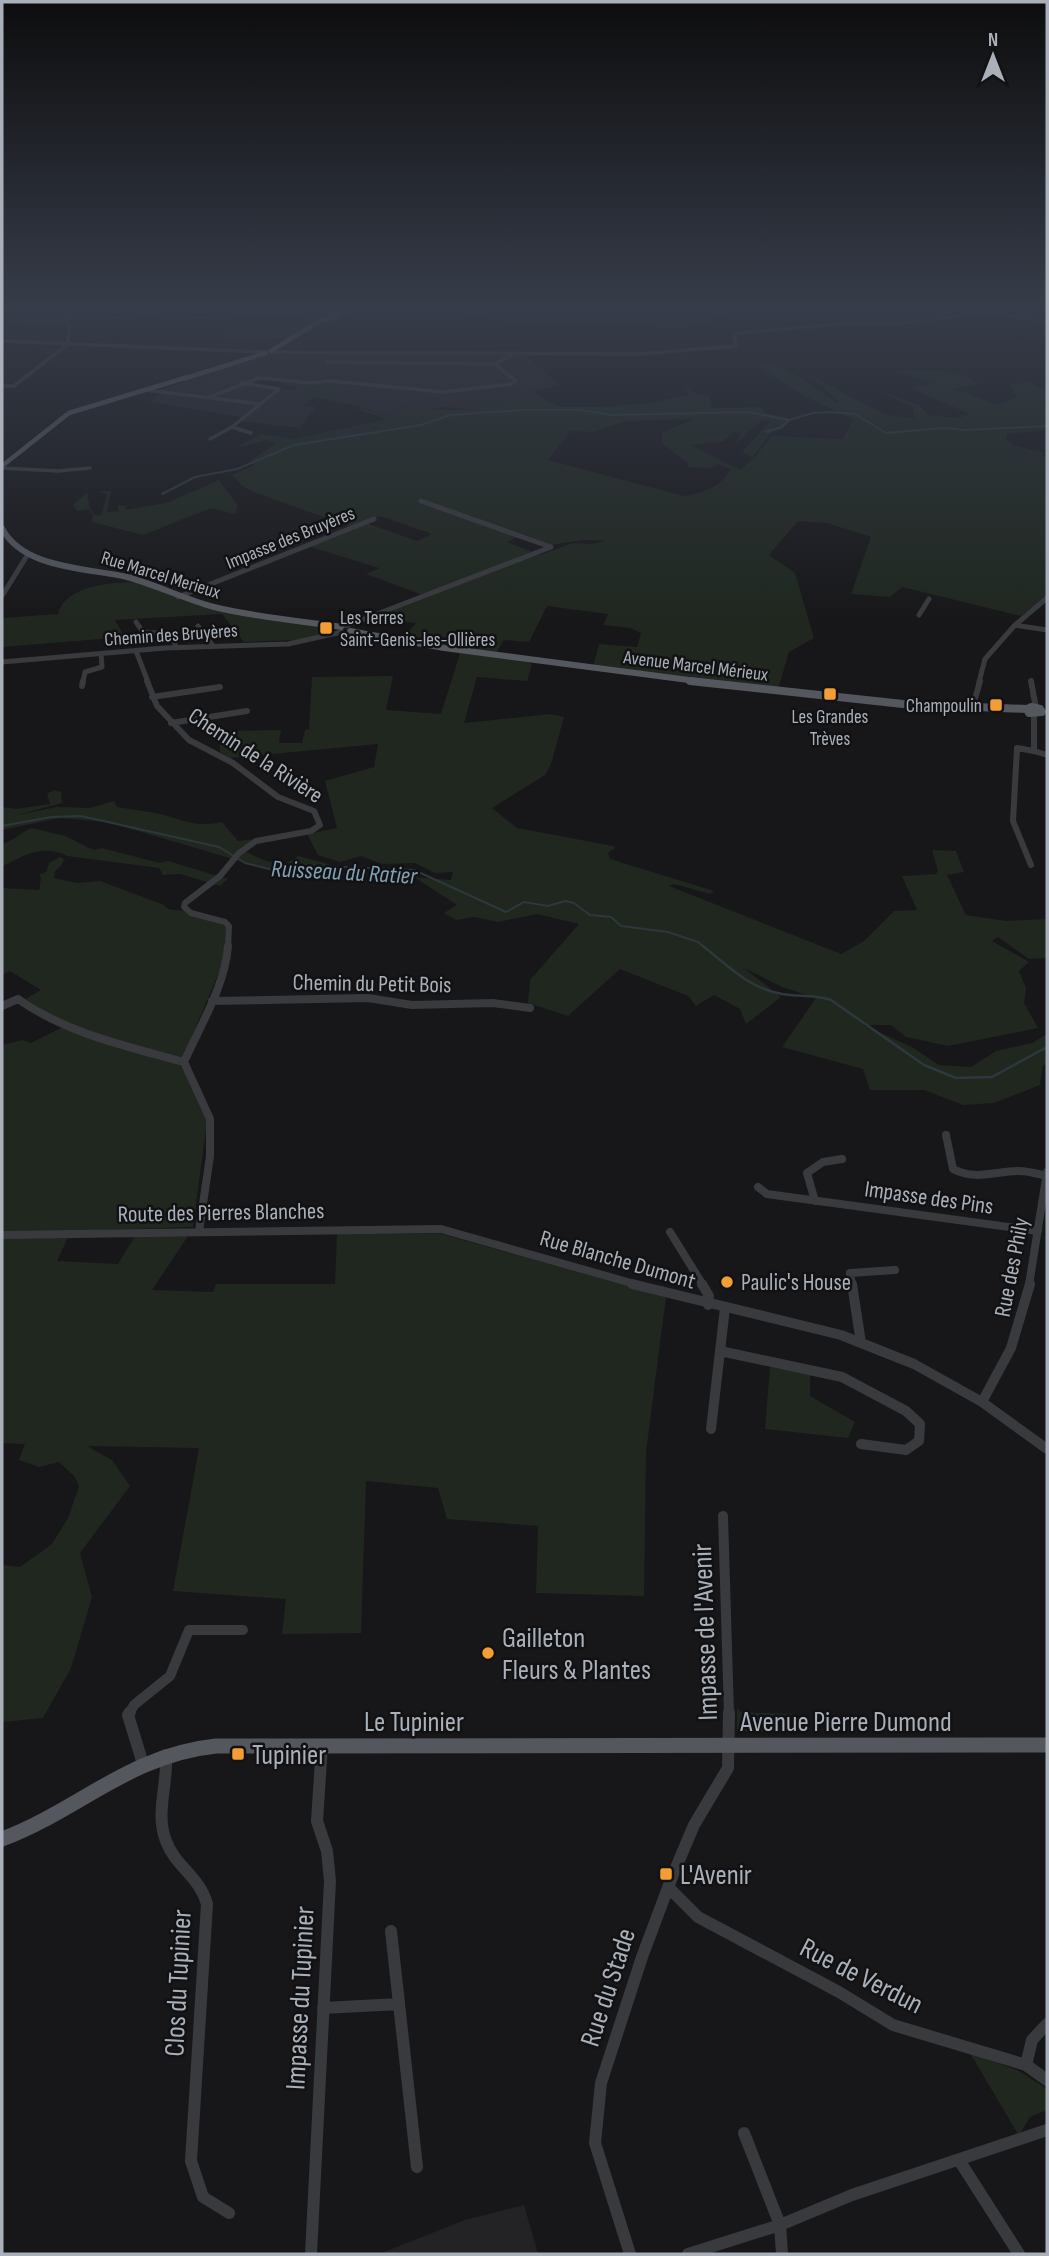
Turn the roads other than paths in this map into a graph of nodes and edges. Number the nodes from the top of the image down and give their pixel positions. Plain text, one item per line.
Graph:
1 (71, 412) edge
2 (250, 412) edge
3 (232, 427) junction
4 (251, 433) dead end
5 (210, 439) dead end
6 (3, 465) edge
7 (90, 468) dead end
8 (421, 500) dead end
9 (374, 519) dead end
10 (2, 528) edge
11 (28, 554) junction
12 (2, 596) edge
13 (178, 597) junction
14 (1047, 598) edge
15 (929, 599) dead end
16 (919, 615) dead end
17 (136, 622) dead end
18 (1015, 625) junction
19 (198, 626) dead end
20 (345, 629) junction
21 (1047, 630) edge
22 (213, 646) junction
23 (177, 648) junction
24 (136, 651) junction
25 (101, 654) junction
26 (2, 662) edge
27 (1031, 681) dead end
28 (82, 686) dead end
29 (220, 687) dead end
30 (152, 697) junction
31 (973, 706) junction
32 (247, 711) dead end
33 (1037, 711) edge
34 (171, 723) junction
35 (1034, 751) junction
36 (1047, 755) edge
37 (1031, 865) dead end
38 (212, 1001) junction
39 (2, 1006) edge
40 (530, 1008) dead end
41 (184, 1062) junction
42 (946, 1135) dead end
43 (842, 1159) dead end
44 (1047, 1174) edge
45 (758, 1187) dead end
46 (815, 1201) junction
47 (442, 1230) joint
48 (200, 1231) junction
49 (1038, 1231) junction
50 (670, 1232) dead end
51 (2, 1235) edge
52 (895, 1270) dead end
53 (708, 1305) junction
54 (724, 1308) junction
55 (861, 1343) junction
56 (720, 1351) junction
57 (982, 1402) junction
58 (711, 1429) dead end
59 (861, 1444) dead end
60 (1047, 1448) edge
61 (723, 1516) dead end
62 (243, 1630) dead end
63 (322, 1745) junction
64 (1047, 1745) edge
65 (646, 1746) joint
66 (729, 1746) junction
67 (166, 1755) junction
68 (143, 1764) junction
69 (2, 1839) edge
70 (668, 1887) junction
71 (391, 1931) dead end
72 (399, 2004) junction
73 (323, 2008) junction
74 (1047, 2024) edge
75 (1026, 2065) junction
76 (1047, 2080) edge
77 (1047, 2130) edge
78 (744, 2133) dead end
79 (959, 2160) junction
80 (417, 2167) dead end
81 (229, 2213) dead end
82 (780, 2225) junction
83 (311, 2254) edge
84 (630, 2254) edge
85 (688, 2254) edge
86 (782, 2254) edge
87 (1019, 2254) edge

1 - 6 main road
2 - 3 street
3 - 4 street
3 - 5 street
6 - 7 street
8 - 20 street, Chemin des Bruyères
9 - 13 street, Impasse des Bruyères
10 - 11 main road, Rue Marcel Merieux
11 - 12 street
11 - 13 main road, Rue Marcel Merieux
13 - 20 main road, Rue Marcel Merieux
14 - 18 street
15 - 16 street
17 - 23 street
18 - 21 street
18 - 31 street
19 - 22 street
20 - 22 street, Chemin des Bruyères
20 - 31 main road, Avenue Marcel Mérieux
22 - 23 street, Chemin des Bruyères
23 - 24 street, Chemin des Bruyères
24 - 25 street, Chemin des Bruyères
24 - 30 street, Chemin de la Rivière
25 - 26 street, Chemin des Bruyères
25 - 28 street
27 - 33 street
29 - 30 street
30 - 34 street, Chemin de la Rivière
31 - 33 main road, Avenue Marcel Mérieux
32 - 34 street
33 - 35 street
34 - 38 street, Chemin de la Rivière
35 - 36 street
35 - 37 street
38 - 40 street, Chemin du Petit Bois
38 - 41 street, Chemin de la Rivière
39 - 41 street
41 - 48 street
42 - 44 street
43 - 46 street, Impasse des Pins
44 - 49 street, Rue des Phily
45 - 46 street, Impasse des Pins
46 - 49 street, Impasse des Pins
47 - 48 street, Route des Pierres Blanches
47 - 53 street, Rue Blanche Dumont
48 - 51 street, Route des Pierres Blanches
49 - 57 street, Rue des Phily
50 - 53 street
52 - 55 street
53 - 54 street, Rue Blanche Dumont
54 - 55 street, Rue Blanche Dumont
54 - 56 street
55 - 57 street, Rue Blanche Dumont
56 - 58 street
56 - 59 street
57 - 60 street, Rue Blanche Dumont
61 - 66 street, Impasse de l'Avenir
62 - 68 street
63 - 65 main road, Le Tupinier
63 - 67 main road, Le Tupinier
63 - 73 street, Impasse du Tupinier
64 - 66 main road, Avenue Pierre Dumond
65 - 66 main road, Avenue Pierre Dumond
66 - 70 street, Rue du Stade
67 - 68 main road, Le Tupinier
67 - 81 street, Clos du Tupinier
68 - 69 main road, Le Tupinier
70 - 75 street, Rue de Verdun
70 - 84 street, Rue du Stade
71 - 72 street
72 - 73 street
72 - 80 street
73 - 83 street, Impasse du Tupinier
74 - 75 street
75 - 76 street, Rue de Verdun
77 - 79 street
78 - 82 street
79 - 82 street
79 - 87 street
82 - 85 street
82 - 86 street

